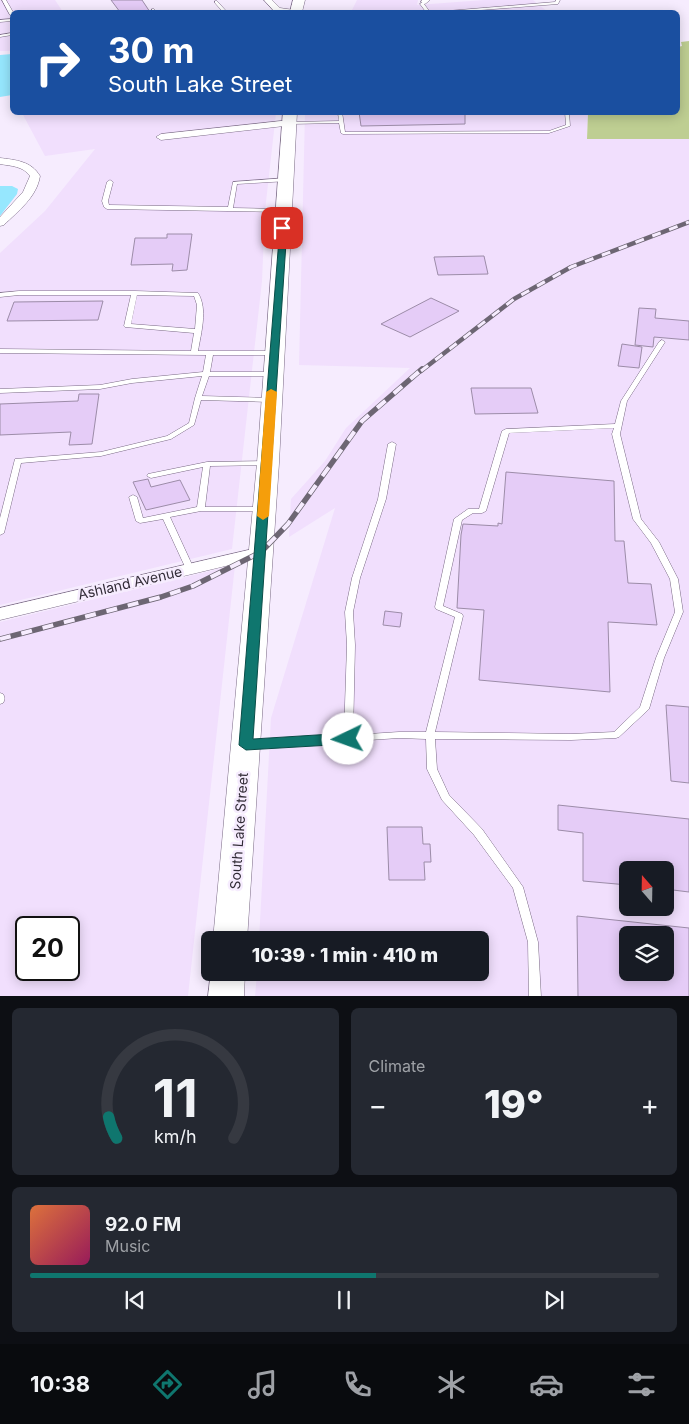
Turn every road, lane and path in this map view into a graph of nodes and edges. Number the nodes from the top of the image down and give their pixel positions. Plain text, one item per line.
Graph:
1 (4, 0) edge
2 (558, 0) edge
3 (216, 2) dead end
4 (520, 7) junction
5 (297, 8) edge
6 (224, 10) edge
7 (282, 10) edge
8 (504, 10) edge
9 (524, 10) edge
10 (10, 11) edge
11 (341, 115) edge
12 (567, 115) edge
13 (290, 118) edge
14 (342, 122) junction
15 (160, 137) dead end
16 (0, 161) edge
17 (286, 180) junction
18 (110, 182) dead end
19 (230, 210) junction
20 (284, 210) junction
21 (0, 223) edge
22 (135, 293) junction
23 (0, 295) edge
24 (197, 331) junction
25 (662, 342) dead end
26 (0, 351) edge
27 (194, 353) junction
28 (210, 353) junction
29 (274, 353) junction
30 (206, 374) junction
31 (273, 374) junction
32 (0, 391) edge
33 (198, 398) junction
34 (271, 400) junction
35 (618, 426) junction
36 (392, 444) dead end
37 (268, 463) junction
38 (206, 464) junction
39 (151, 476) dead end
40 (133, 497) dead end
41 (201, 509) junction
42 (264, 509) junction
43 (166, 516) junction
44 (0, 533) edge
45 (261, 552) junction
46 (190, 569) junction
47 (0, 614) edge
48 (0, 696) edge
49 (0, 701) edge
50 (430, 736) junction
51 (348, 739) junction
52 (246, 745) junction
53 (231, 931) edge
54 (227, 981) edge
55 (226, 996) edge
56 (535, 996) edge

1 - 10 lane
2 - 4 lane
3 - 6 lane
4 - 8 lane
4 - 9 lane
5 - 7 street
11 - 14 lane
12 - 14 lane
13 - 14 lane
13 - 15 street
13 - 17 main road, South Lake Street
16 - 21 street
17 - 19 lane
17 - 20 main road, South Lake Street
18 - 19 lane
19 - 20 lane
20 - 29 main road, South Lake Street
22 - 23 lane
22 - 24 lane
22 - 24 lane
24 - 27 lane
25 - 35 lane
26 - 27 lane
27 - 28 lane
28 - 29 lane
28 - 30 lane
29 - 31 main road, South Lake Street
30 - 31 lane
30 - 32 lane
30 - 33 lane
31 - 34 main road, South Lake Street
33 - 34 lane
33 - 44 lane
34 - 37 main road, South Lake Street
35 - 50 lane
35 - 50 lane
36 - 51 lane
37 - 38 lane
37 - 42 main road, South Lake Street
38 - 39 lane
38 - 41 lane
40 - 43 lane
41 - 42 lane
41 - 43 lane
42 - 45 main road, South Lake Street
43 - 46 lane
45 - 46 street, Ashland Avenue
45 - 52 main road, South Lake Street
46 - 47 street, Ashland Avenue
48 - 49 lane
50 - 51 lane
50 - 56 lane
51 - 52 lane
52 - 53 main road, South Lake Street
54 - 55 main road

